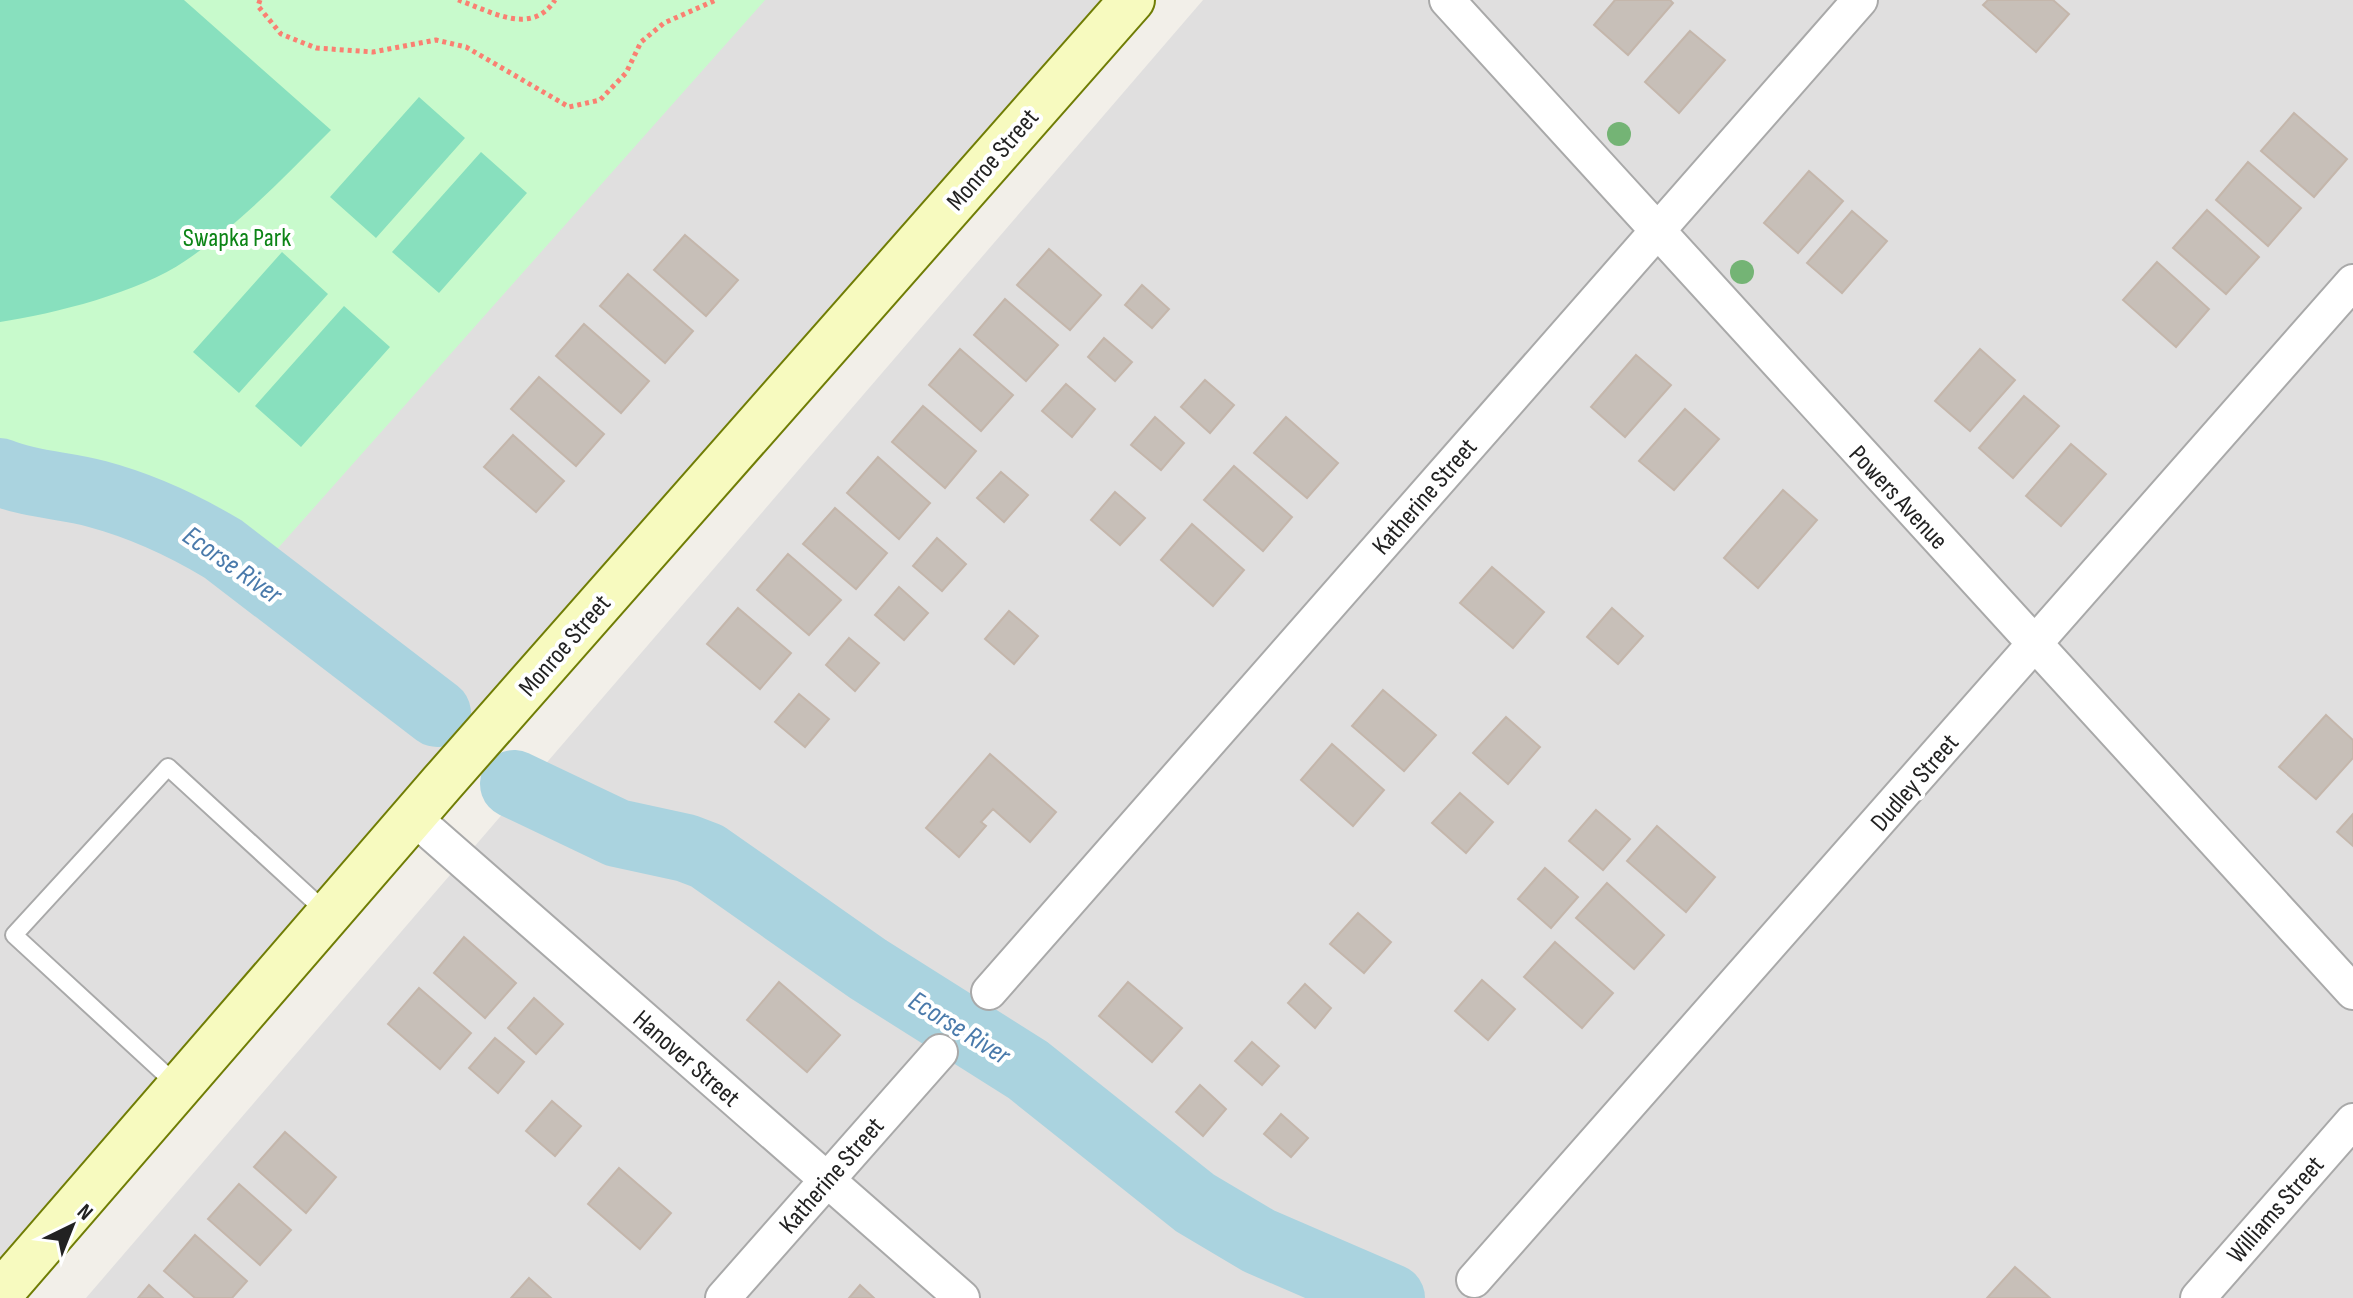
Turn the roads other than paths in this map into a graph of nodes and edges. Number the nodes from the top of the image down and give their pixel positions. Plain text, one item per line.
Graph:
1 (1132, 0) edge
2 (1447, 0) edge
3 (1860, 0) edge
4 (1656, 231) junction
5 (2353, 282) edge
6 (2035, 645) junction
7 (413, 817) junction
8 (329, 914) junction
9 (989, 992) dead end
10 (2353, 992) edge
11 (940, 1052) dead end
12 (179, 1087) junction
13 (2353, 1121) edge
14 (827, 1180) junction
15 (1474, 1280) dead end
16 (0, 1294) edge
17 (723, 1298) edge
18 (962, 1298) edge
19 (2198, 1298) edge

1 - 7 street, Monroe Street
2 - 4 street, Powers Avenue
3 - 4 street, Katherine Street
4 - 6 street, Powers Avenue
4 - 9 street, Katherine Street
5 - 6 street, Dudley Street
6 - 10 street, Powers Avenue
6 - 15 street, Dudley Street
7 - 8 street, Monroe Street
7 - 14 street, Hanover Street
8 - 12 street, Monroe Street
8 - 12 lane
11 - 14 street, Katherine Street
12 - 16 street, Monroe Street
13 - 19 street, Williams Street
14 - 17 street, Katherine Street
14 - 18 street, Hanover Street

